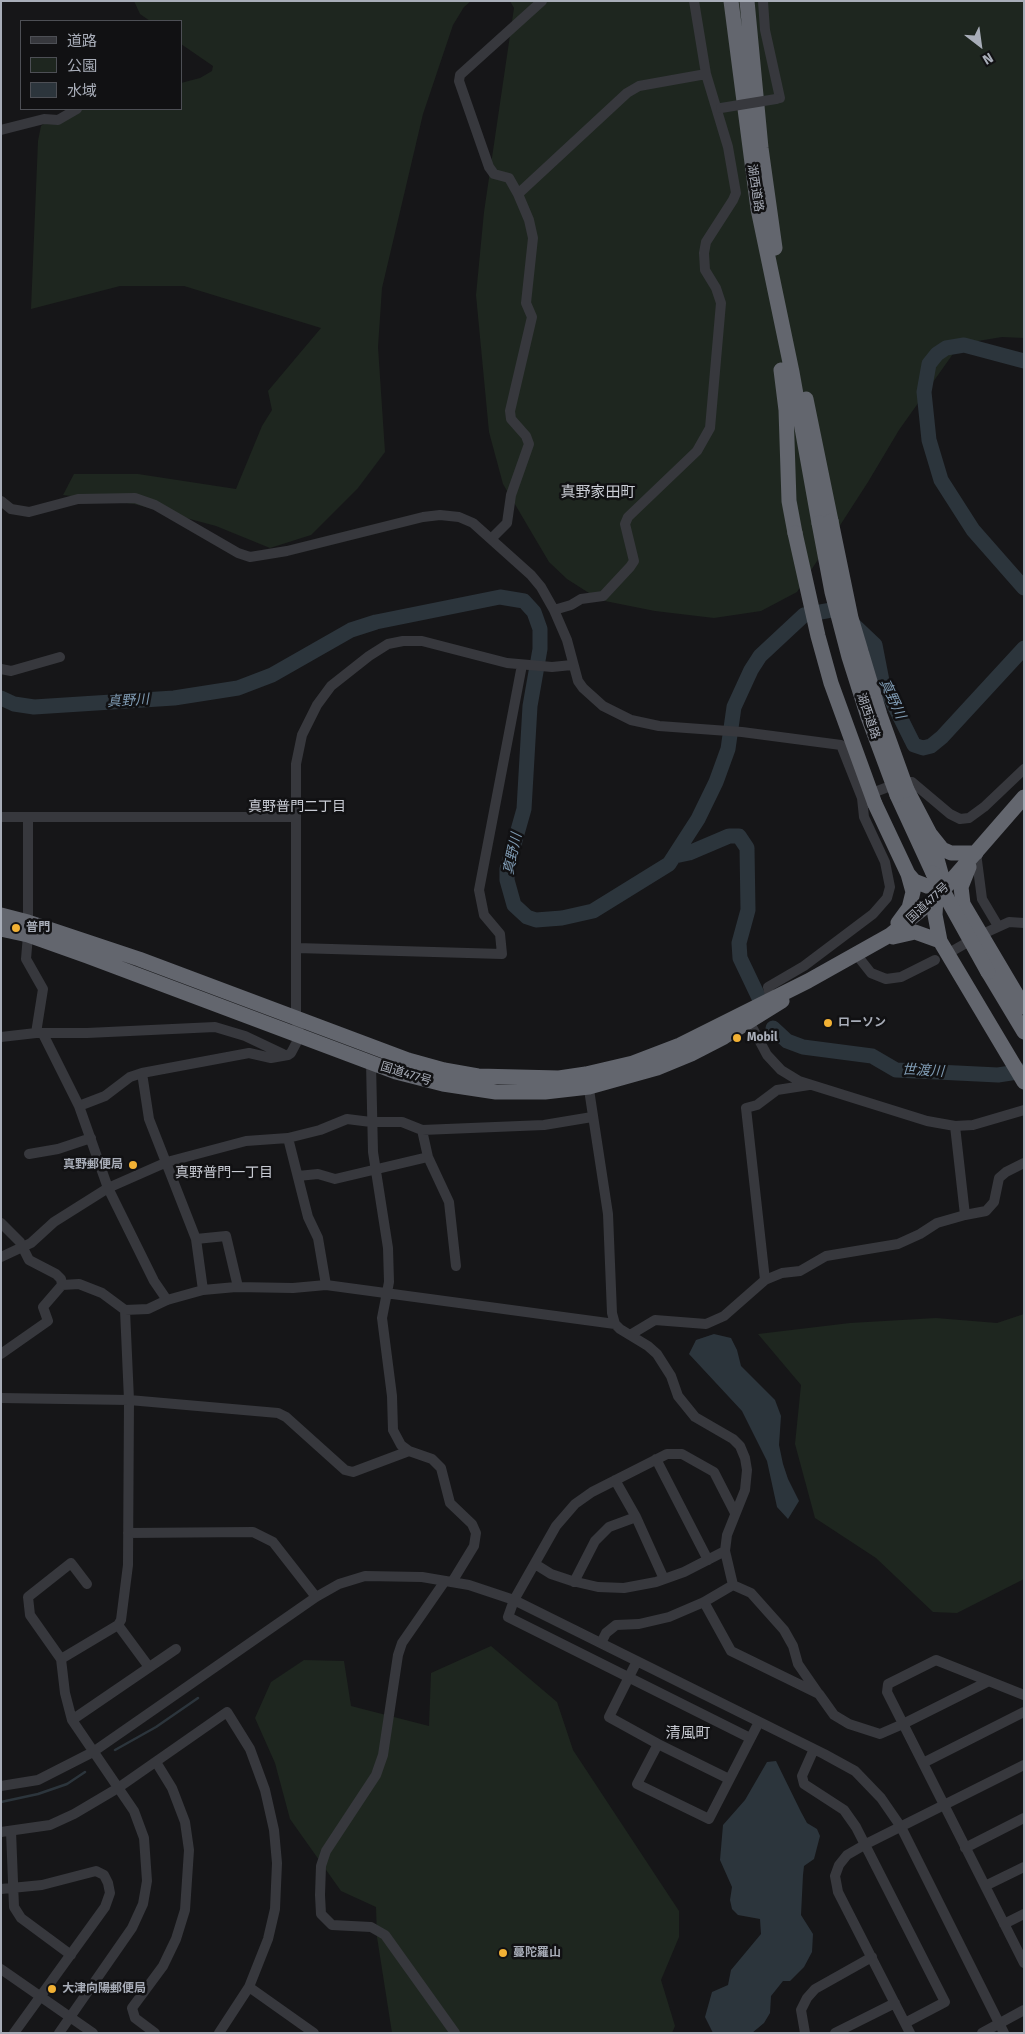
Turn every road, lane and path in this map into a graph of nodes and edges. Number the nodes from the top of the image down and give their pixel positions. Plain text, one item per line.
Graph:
1 (542, 1) edge
2 (694, 1) edge
3 (731, 1) edge
4 (748, 1) edge
5 (763, 1) edge
6 (706, 74) junction
7 (719, 109) junction
8 (75, 110) edge
9 (1, 130) edge
10 (518, 194) junction
11 (770, 249) junction
12 (1, 501) edge
13 (825, 522) junction
14 (491, 539) junction
15 (554, 610) junction
16 (60, 657) dead end
17 (524, 665) junction
18 (572, 665) junction
19 (1, 669) edge
20 (1024, 769) edge
21 (902, 792) junction
22 (1024, 797) edge
23 (868, 801) junction
24 (1, 817) edge
25 (296, 817) junction
26 (28, 818) junction
27 (930, 834) junction
28 (976, 853) junction
29 (908, 874) junction
30 (941, 884) junction
31 (1, 915) edge
32 (968, 915) junction
33 (1024, 923) edge
34 (998, 926) junction
35 (1, 929) edge
36 (28, 929) junction
37 (987, 932) dead end
38 (976, 938) dead end
39 (940, 941) junction
40 (870, 946) junction
41 (297, 948) junction
42 (954, 950) dead end
43 (856, 954) junction
44 (935, 960) dead end
45 (772, 1003) junction
46 (1024, 1007) edge
47 (296, 1019) junction
48 (750, 1023) junction
49 (1024, 1032) edge
50 (40, 1033) junction
51 (300, 1036) junction
52 (1, 1037) edge
53 (283, 1054) junction
54 (371, 1063) junction
55 (142, 1073) junction
56 (588, 1081) junction
57 (1024, 1082) edge
58 (810, 1084) junction
59 (79, 1106) junction
60 (1024, 1110) edge
61 (592, 1117) junction
62 (371, 1122) junction
63 (955, 1126) junction
64 (422, 1130) junction
65 (91, 1138) junction
66 (288, 1138) junction
67 (29, 1154) dead end
68 (428, 1157) junction
69 (167, 1162) junction
70 (1024, 1163) edge
71 (375, 1168) junction
72 (298, 1176) junction
73 (108, 1188) junction
74 (965, 1216) junction
75 (1, 1223) edge
76 (196, 1239) junction
77 (22, 1248) junction
78 (1, 1257) edge
79 (456, 1266) dead end
80 (765, 1280) junction
81 (326, 1284) junction
82 (62, 1285) junction
83 (238, 1287) junction
84 (203, 1290) junction
85 (387, 1294) junction
86 (167, 1300) junction
87 (125, 1310) junction
88 (615, 1324) junction
89 (630, 1335) junction
90 (1, 1354) edge
91 (1, 1398) edge
92 (129, 1400) junction
93 (409, 1451) junction
94 (656, 1459) junction
95 (615, 1480) junction
96 (735, 1513) junction
97 (636, 1517) junction
98 (128, 1533) junction
99 (725, 1551) junction
100 (708, 1560) junction
101 (535, 1564) junction
102 (664, 1579) junction
103 (449, 1581) junction
104 (574, 1582) junction
105 (87, 1584) dead end
106 (733, 1586) junction
107 (316, 1597) junction
108 (514, 1600) junction
109 (704, 1602) junction
110 (118, 1625) junction
111 (601, 1643) junction
112 (176, 1650) dead end
113 (61, 1659) junction
114 (637, 1661) junction
115 (148, 1667) junction
116 (628, 1676) junction
117 (989, 1681) junction
118 (819, 1694) junction
119 (1024, 1695) edge
120 (1024, 1712) edge
121 (72, 1720) junction
122 (759, 1722) junction
123 (904, 1724) junction
124 (750, 1738) junction
125 (658, 1744) junction
126 (814, 1749) junction
127 (94, 1752) junction
128 (156, 1762) junction
129 (923, 1763) junction
130 (1024, 1765) edge
131 (729, 1778) junction
132 (1, 1786) edge
133 (118, 1788) junction
134 (944, 1806) junction
135 (1024, 1818) edge
136 (901, 1827) junction
137 (6, 1831) edge
138 (866, 1844) junction
139 (966, 1848) junction
140 (1024, 1867) edge
141 (985, 1886) junction
142 (14, 1888) junction
143 (1, 1890) edge
144 (1024, 1914) edge
145 (1004, 1924) junction
146 (71, 1955) junction
147 (872, 1958) junction
148 (1024, 1963) edge
149 (1, 1969) edge
150 (249, 1987) junction
151 (41, 1996) junction
152 (895, 2003) junction
153 (1024, 2010) edge
154 (70, 2018) junction
155 (999, 2022) junction
156 (905, 2023) junction
157 (155, 2032) edge
158 (14, 2033) edge
159 (59, 2033) edge
160 (93, 2033) edge
161 (220, 2033) edge
162 (314, 2033) edge
163 (455, 2033) edge
164 (805, 2033) edge
165 (835, 2033) edge
166 (910, 2033) edge
167 (982, 2033) edge
168 (1004, 2033) edge

1 - 10 street
2 - 6 street
3 - 11 highway, 湖西道路
4 - 11 highway, 湖西道路
5 - 7 street, bridge
6 - 7 street
6 - 10 street
7 - 15 street
8 - 9 street
10 - 14 street
11 - 13 highway
11 - 13 highway, 湖西道路
11 - 23 highway, bridge
12 - 14 street
13 - 21 highway, bridge
14 - 15 street
15 - 18 street
16 - 19 street
17 - 18 street
17 - 25 street
17 - 41 street
18 - 23 street
20 - 23 street
21 - 27 highway
21 - 30 highway
22 - 28 highway, 国道477号
23 - 29 highway
23 - 45 street
24 - 26 street
25 - 26 street
25 - 41 street
26 - 36 street
27 - 28 highway
27 - 30 highway
28 - 30 highway, 国道477号
28 - 32 highway
28 - 34 street
29 - 30 highway
29 - 40 highway
30 - 32 highway
30 - 39 highway
30 - 40 highway, 国道477号
30 - 49 highway, bridge
31 - 36 highway, 国道477号
32 - 46 highway
33 - 34 street
34 - 37 street
35 - 36 highway, 国道477号
36 - 47 highway, 国道477号
36 - 50 street
36 - 51 highway, 国道477号
38 - 42 street
39 - 40 highway
39 - 57 highway
40 - 43 highway, 国道477号
41 - 47 street
43 - 44 street
43 - 45 highway, 国道477号
45 - 48 highway, 国道477号
45 - 56 highway, 国道477号
47 - 51 street
47 - 56 highway, 国道477号
48 - 56 highway, 国道477号
48 - 58 street
50 - 52 street
50 - 53 street
50 - 59 street
51 - 53 street
51 - 54 highway, 国道477号
53 - 55 street
54 - 56 highway, 国道477号
54 - 62 street
55 - 59 street
55 - 69 street
56 - 61 street
58 - 63 street
58 - 80 street
59 - 65 street
60 - 63 street
61 - 64 street
61 - 88 street
62 - 64 street
62 - 66 street
62 - 71 street
63 - 74 street
64 - 68 street
65 - 67 street
65 - 73 street
66 - 69 street
66 - 72 street
68 - 71 street
68 - 79 street
69 - 73 street
69 - 76 street
70 - 74 street
71 - 72 street
71 - 85 street
72 - 81 street
73 - 77 street
73 - 86 street
74 - 80 street
75 - 77 street
76 - 83 street
76 - 84 street
77 - 78 street
77 - 82 street
80 - 89 street
81 - 83 street
81 - 85 street
82 - 87 street
82 - 90 street
83 - 84 street
84 - 86 street
85 - 88 street
85 - 93 street
86 - 87 street
87 - 92 street
88 - 89 street
89 - 96 street
91 - 92 street
92 - 93 street
92 - 98 street
93 - 103 street
94 - 95 street
94 - 96 street
94 - 100 street
95 - 97 street
95 - 101 street
96 - 99 street
97 - 102 street
97 - 104 street
98 - 107 street
98 - 110 street
99 - 100 street
99 - 106 street
100 - 102 street
101 - 104 street
101 - 108 street
102 - 104 street
103 - 107 street
103 - 108 street
103 - 163 street
105 - 113 street
106 - 109 street
106 - 118 street
107 - 127 street
108 - 111 street
108 - 116 street
109 - 111 street
109 - 118 street
110 - 113 street
110 - 115 street
111 - 114 street
112 - 115 street
113 - 121 street
114 - 116 street
114 - 122 street
115 - 121 street
116 - 124 street
116 - 125 street
117 - 119 street
117 - 123 street
117 - 123 street
118 - 123 street
120 - 129 street
121 - 127 street
122 - 124 street
122 - 126 street
123 - 129 street
124 - 131 street
125 - 131 street
125 - 131 street
126 - 136 street
126 - 138 street
127 - 132 street
127 - 133 street
128 - 133 street
128 - 150 street
128 - 157 street
129 - 134 street
130 - 134 street
133 - 137 street
133 - 154 street
134 - 136 street
134 - 139 street
135 - 139 street
136 - 138 street
136 - 155 street
137 - 142 street
138 - 147 street
138 - 156 street
139 - 141 street
140 - 141 street
141 - 145 street
142 - 143 street
142 - 146 street
142 - 146 street
144 - 145 street
145 - 148 street
146 - 151 street
147 - 152 street
147 - 164 street
149 - 151 street
150 - 161 street
150 - 162 street
151 - 154 street
151 - 158 street
152 - 156 street
152 - 165 street
153 - 155 street
154 - 159 street
154 - 160 street
155 - 167 street
155 - 168 street
156 - 166 street

